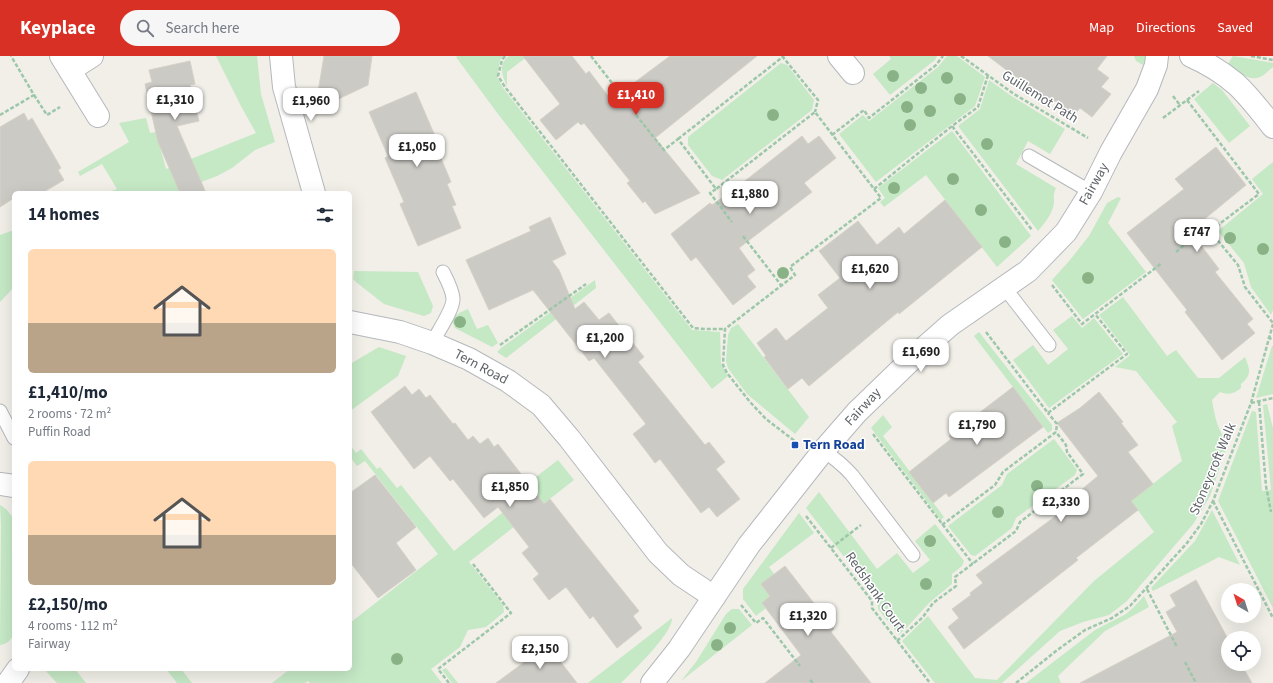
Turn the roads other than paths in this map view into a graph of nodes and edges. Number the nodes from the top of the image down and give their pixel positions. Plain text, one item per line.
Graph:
1 (92, 56) edge
2 (281, 56) edge
3 (839, 56) edge
4 (1157, 56) edge
5 (1191, 56) edge
6 (65, 63) edge
7 (853, 73) dead end
8 (98, 116) dead end
9 (1273, 127) edge
10 (1029, 156) dead end
11 (313, 191) edge
12 (1091, 192) junction
13 (443, 272) dead end
14 (1004, 287) junction
15 (352, 322) edge
16 (432, 343) junction
17 (1049, 345) dead end
18 (0, 411) edge
19 (12, 434) edge
20 (823, 451) junction
21 (0, 484) edge
22 (12, 486) edge
23 (913, 555) dead end
24 (717, 594) junction
25 (17, 671) edge
26 (0, 681) edge
27 (3, 683) edge
28 (8, 683) edge
29 (652, 683) edge

1 - 6 street
2 - 11 street
3 - 7 street
4 - 12 street, Fairway
5 - 9 street
6 - 8 street
10 - 12 lane
12 - 14 street, Fairway
13 - 16 lane
14 - 17 lane
14 - 20 street, Fairway
15 - 16 street, Tern Road
16 - 24 street, Tern Road
18 - 19 lane
20 - 23 lane
20 - 24 street, Fairway
21 - 22 street
24 - 29 street, Fairway
25 - 28 street
26 - 27 street

